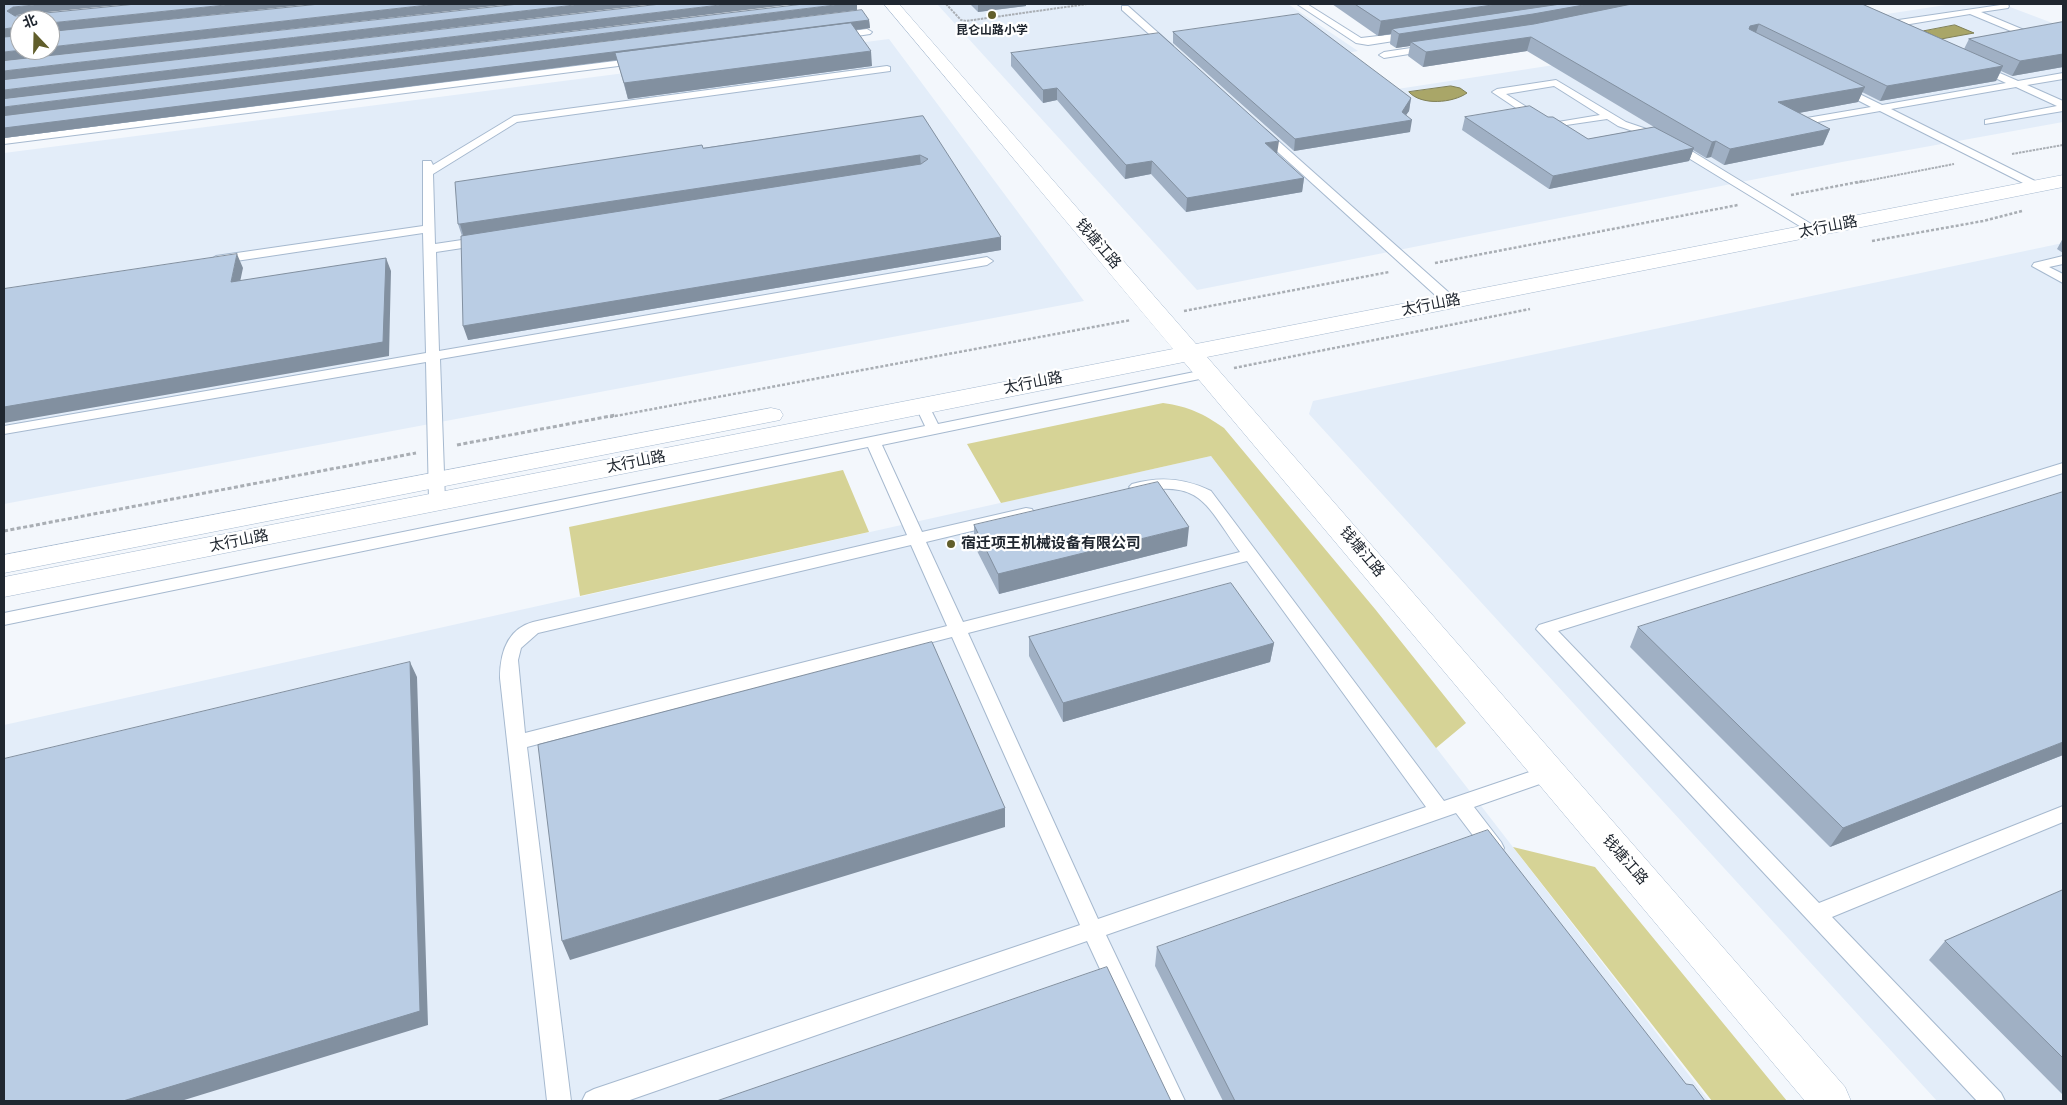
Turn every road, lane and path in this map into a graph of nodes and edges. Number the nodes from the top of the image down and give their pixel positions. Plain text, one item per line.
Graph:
1 (406, 4) edge
2 (891, 4) edge
3 (946, 4) edge
4 (1087, 4) edge
5 (1301, 4) edge
6 (2005, 6) dead end
7 (1125, 8) dead end
8 (1972, 12) junction
9 (867, 32) edge
10 (1423, 33) edge
11 (1902, 33) edge
12 (828, 37) edge
13 (2014, 40) edge
14 (1442, 46) edge
15 (1384, 56) dead end
16 (1182, 58) edge
17 (654, 59) edge
18 (1971, 64) edge
19 (887, 69) dead end
20 (2063, 76) edge
21 (1829, 82) edge
22 (2016, 84) junction
23 (402, 91) junction
24 (220, 101) edge
25 (2063, 106) edge
26 (1881, 108) junction
27 (216, 114) junction
28 (99, 116) edge
29 (1609, 116) junction
30 (1989, 122) dead end
31 (1253, 123) edge
32 (1795, 123) edge
33 (93, 130) junction
34 (4, 141) edge
35 (2063, 145) edge
36 (1982, 159) junction
37 (2063, 165) edge
38 (2014, 175) junction
39 (2063, 181) edge
40 (2037, 186) junction
41 (1766, 200) junction
42 (2026, 210) dead end
43 (1794, 217) junction
44 (429, 229) junction
45 (1815, 230) junction
46 (498, 238) edge
47 (1866, 242) dead end
48 (429, 249) junction
49 (2063, 260) edge
50 (987, 261) dead end
51 (201, 262) edge
52 (1412, 267) junction
53 (2063, 279) edge
54 (1442, 294) junction
55 (1538, 307) dead end
56 (1159, 315) junction
57 (1184, 344) junction
58 (433, 356) junction
59 (1209, 374) junction
60 (922, 405) junction
61 (4, 430) edge
62 (934, 430) junction
63 (873, 442) junction
64 (436, 449) junction
65 (2063, 468) edge
66 (1124, 490) edge
67 (437, 491) junction
68 (1039, 510) edge
69 (4, 531) edge
70 (917, 538) junction
71 (1251, 555) junction
72 (4, 564) edge
73 (4, 587) edge
74 (4, 619) edge
75 (958, 630) junction
76 (517, 742) junction
77 (1550, 773) junction
78 (1450, 808) junction
79 (2063, 814) edge
80 (1508, 867) edge
81 (1815, 914) junction
82 (1093, 931) junction
83 (559, 1101) edge
84 (594, 1101) edge
85 (1173, 1101) edge
86 (1831, 1101) edge
87 (1993, 1101) edge

1 - 23 lane
2 - 56 street, 钱塘江路
3 - 4 path
5 - 10 lane
6 - 8 lane
7 - 16 lane
8 - 11 lane
8 - 13 lane
9 - 12 lane
14 - 15 lane
17 - 23 lane
18 - 22 lane
19 - 44 lane
20 - 22 lane
21 - 26 lane
22 - 25 lane
22 - 26 lane
23 - 27 lane
24 - 27 lane
25 - 30 lane
26 - 32 lane
26 - 36 lane
27 - 33 lane
28 - 33 lane
29 - 29 lane
29 - 41 lane
31 - 52 lane
33 - 34 lane
35 - 36 path
36 - 38 lane
36 - 41 path
37 - 38 street, 太行山路
38 - 40 lane
38 - 43 street, 太行山路
39 - 40 street, 太行山路
40 - 45 street, 太行山路
41 - 43 lane
41 - 52 path
42 - 47 path
43 - 45 lane
43 - 54 street, 太行山路
44 - 48 lane
44 - 51 lane
45 - 54 street, 太行山路
46 - 48 lane
48 - 58 lane
49 - 53 lane
50 - 58 lane
52 - 54 lane
52 - 56 path
54 - 57 street, 太行山路
55 - 59 path
56 - 57 street, 钱塘江路
56 - 64 path
57 - 59 street, 钱塘江路
57 - 60 street, 太行山路
57 - 67 street, 太行山路
58 - 61 lane
58 - 64 lane
59 - 62 lane
59 - 77 street, 钱塘江路
60 - 62 lane
60 - 67 street, 太行山路
62 - 63 lane
63 - 70 lane
63 - 74 lane
64 - 67 lane
64 - 69 path
65 - 81 lane
66 - 71 lane
67 - 72 street, 太行山路
67 - 73 street, 太行山路
68 - 70 lane
70 - 75 lane
70 - 76 lane
71 - 75 lane
71 - 78 lane
75 - 76 lane
75 - 82 lane
76 - 83 lane
77 - 78 lane
77 - 86 street, 钱塘江路
78 - 80 lane
78 - 82 lane
79 - 81 lane
81 - 87 lane
82 - 84 lane
82 - 85 lane

